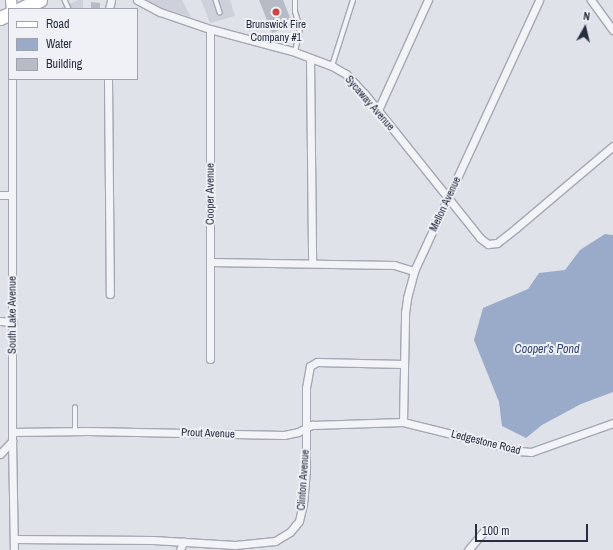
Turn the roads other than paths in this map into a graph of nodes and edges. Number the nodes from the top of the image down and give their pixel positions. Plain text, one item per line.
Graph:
1 (137, 0) edge
2 (216, 0) edge
3 (295, 0) edge
4 (353, 0) edge
5 (428, 0) edge
6 (539, 0) edge
7 (591, 0) edge
8 (37, 4) edge
9 (23, 8) edge
10 (220, 12) dead end
11 (210, 29) junction
12 (613, 30) edge
13 (295, 52) junction
14 (310, 58) junction
15 (332, 66) junction
16 (12, 80) edge
17 (108, 80) edge
18 (378, 110) junction
19 (613, 146) edge
20 (0, 195) edge
21 (12, 195) junction
22 (447, 198) junction
23 (210, 262) junction
24 (312, 264) junction
25 (414, 271) junction
26 (110, 294) dead end
27 (0, 320) edge
28 (13, 322) junction
29 (210, 359) dead end
30 (404, 364) junction
31 (75, 408) dead end
32 (403, 422) junction
33 (613, 423) edge
34 (306, 428) junction
35 (75, 431) junction
36 (12, 432) junction
37 (12, 441) junction
38 (0, 454) edge
39 (484, 531) dead end
40 (14, 540) junction
41 (183, 542) junction
42 (235, 548) edge
43 (14, 550) edge
44 (180, 550) edge
45 (468, 550) edge

1 - 11 street, Sycaway Avenue
2 - 10 lane
3 - 13 lane
4 - 15 lane
5 - 18 street
6 - 22 street, Mellon Avenue
7 - 12 street
8 - 9 highway
11 - 13 street, Sycaway Avenue
11 - 23 street, Cooper Avenue
13 - 14 street, Sycaway Avenue
14 - 15 street, Sycaway Avenue
14 - 24 street
15 - 18 street, Sycaway Avenue
16 - 21 street, South Lake Avenue
17 - 26 street
18 - 22 street, Sycaway Avenue
19 - 22 street, Sycaway Avenue
20 - 21 street
21 - 28 street, South Lake Avenue
22 - 25 street, Mellon Avenue
23 - 24 street
23 - 29 street, Cooper Avenue
24 - 25 street
25 - 30 street, Mellon Avenue
27 - 28 street
28 - 36 street, South Lake Avenue
30 - 32 street, Mellon Avenue
30 - 34 street, Clinton Avenue
31 - 35 lane
32 - 33 street, Ledgestone Road
32 - 34 street, Prout Avenue
34 - 35 street, Prout Avenue
34 - 42 street, Clinton Avenue
35 - 36 street, Prout Avenue
36 - 37 street, South Lake Avenue
37 - 38 street
37 - 40 street, South Lake Avenue
39 - 45 street
40 - 41 street, Clinton Avenue
40 - 43 street, South Lake Avenue
41 - 42 street, Clinton Avenue
41 - 44 street

